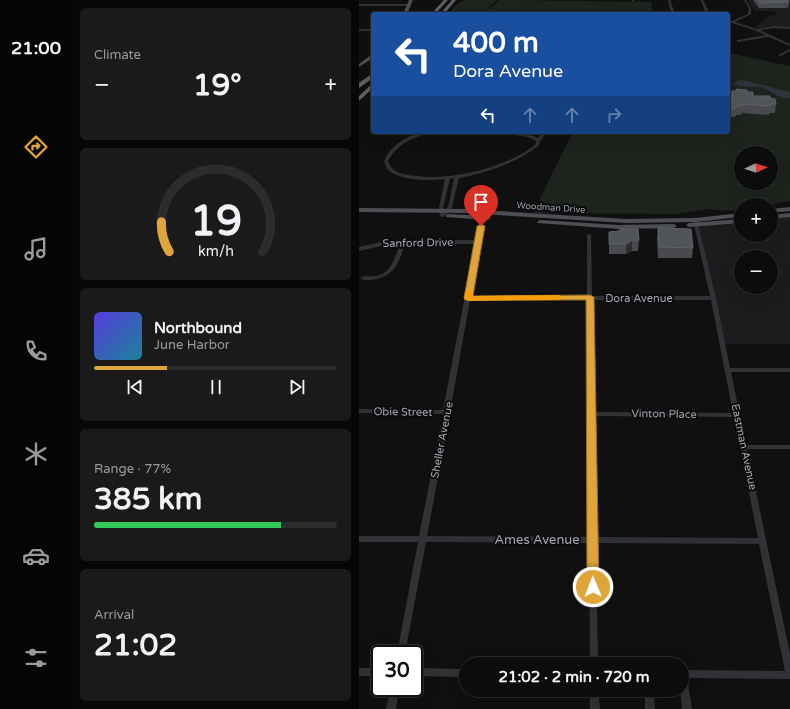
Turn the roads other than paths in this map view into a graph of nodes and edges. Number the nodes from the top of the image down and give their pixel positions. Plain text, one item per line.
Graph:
1 (446, 0) edge
2 (454, 0) edge
3 (669, 0) edge
4 (702, 0) edge
5 (745, 0) edge
6 (410, 2) edge
7 (359, 5) edge
8 (406, 12) edge
9 (435, 12) edge
10 (444, 12) edge
11 (672, 12) edge
12 (707, 12) edge
13 (730, 21) edge
14 (733, 22) junction
15 (790, 28) edge
16 (359, 30) edge
17 (371, 30) edge
18 (757, 30) junction
19 (769, 36) junction
20 (738, 41) dead end
21 (790, 45) edge
22 (790, 50) edge
23 (780, 55) dead end
24 (371, 57) edge
25 (359, 66) edge
26 (371, 77) edge
27 (359, 86) edge
28 (371, 87) edge
29 (359, 98) edge
30 (422, 134) edge
31 (515, 134) edge
32 (543, 134) edge
33 (538, 141) junction
34 (457, 177) junction
35 (448, 178) junction
36 (359, 210) edge
37 (790, 210) edge
38 (778, 211) edge
39 (443, 212) junction
40 (790, 215) edge
41 (359, 216) edge
42 (734, 216) edge
43 (778, 216) edge
44 (734, 221) edge
45 (696, 222) junction
46 (481, 226) dead end
47 (589, 235) dead end
48 (403, 242) junction
49 (478, 242) junction
50 (359, 249) edge
51 (363, 278) dead end
52 (590, 297) junction
53 (468, 298) junction
54 (713, 298) junction
55 (727, 370) junction
56 (790, 370) edge
57 (359, 411) edge
58 (447, 412) junction
59 (591, 414) junction
60 (737, 414) junction
61 (744, 447) junction
62 (790, 447) edge
63 (359, 539) edge
64 (423, 540) junction
65 (592, 540) junction
66 (763, 541) junction
67 (403, 645) edge
68 (594, 657) edge
69 (359, 672) edge
70 (371, 672) edge
71 (423, 672) edge
72 (459, 673) edge
73 (689, 675) edge
74 (790, 675) edge
75 (393, 697) edge
76 (594, 697) edge
77 (649, 697) edge
78 (685, 697) edge
79 (391, 709) edge
80 (595, 709) edge
81 (650, 709) edge
82 (687, 709) edge

1 - 9 highway
2 - 10 highway
3 - 11 street
4 - 12 street
5 - 14 street
6 - 7 street
6 - 8 main road
13 - 14 street
14 - 18 street
15 - 18 street
16 - 17 street
18 - 19 street
19 - 20 street
19 - 21 street
22 - 23 street
24 - 25 main road
26 - 27 highway
28 - 29 highway
30 - 35 street
31 - 33 street
32 - 33 street
33 - 34 street
34 - 35 street
34 - 39 street
35 - 39 street
36 - 39 main road, Woodman Drive
37 - 38 main road
39 - 41 main road, Woodman Drive
39 - 45 main road, Woodman Drive
40 - 43 main road
42 - 45 main road, Woodman Drive
44 - 45 main road, Woodman Drive
45 - 54 street, Eastman Avenue
46 - 49 street, Sheller Avenue
47 - 52 street
48 - 49 street, Sanford Drive
48 - 50 street, Sanford Drive
48 - 51 street
49 - 53 street, Sheller Avenue
52 - 53 street, Dora Avenue
52 - 54 street, Dora Avenue
52 - 59 street
53 - 58 street, Sheller Avenue
54 - 55 street, Eastman Avenue
55 - 56 street
55 - 60 street, Eastman Avenue
57 - 58 street, Obie Street
58 - 64 street, Sheller Avenue
59 - 60 street, Vinton Place
59 - 65 street
60 - 61 street, Eastman Avenue
61 - 62 street
61 - 66 street, Eastman Avenue
63 - 64 street, Ames Avenue
64 - 65 street, Ames Avenue
64 - 67 street, Sheller Avenue
65 - 66 street, Ames Avenue
65 - 68 street
66 - 74 street, Eastman Avenue
69 - 70 street
71 - 72 street
73 - 74 street
75 - 79 street
76 - 80 street
77 - 81 street
78 - 82 street

